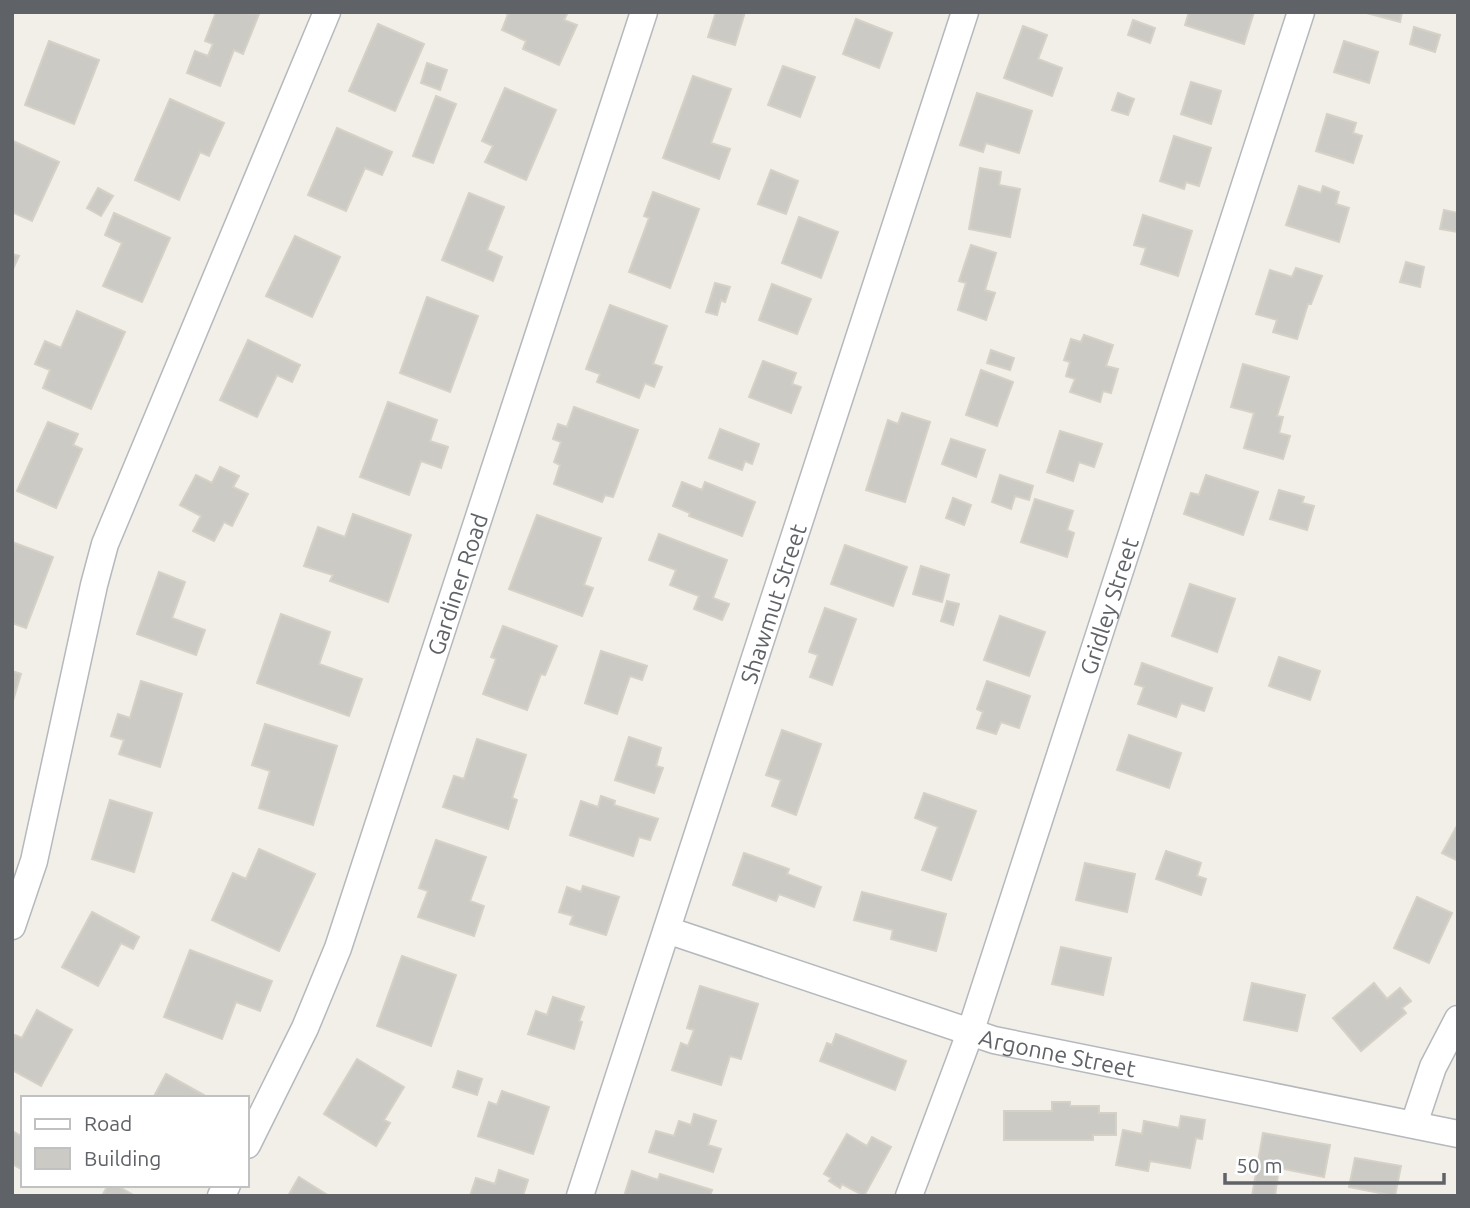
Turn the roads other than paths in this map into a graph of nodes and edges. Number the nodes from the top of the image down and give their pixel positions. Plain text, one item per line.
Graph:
1 (327, 12) edge
2 (644, 12) edge
3 (965, 12) edge
4 (1301, 12) edge
5 (12, 926) edge
6 (667, 930) junction
7 (1458, 1019) edge
8 (970, 1033) junction
9 (1414, 1124) junction
10 (1458, 1134) edge
11 (248, 1143) edge
12 (580, 1196) edge
13 (909, 1196) edge

1 - 5 street
2 - 11 street, Gardiner Road
3 - 6 street, Shawmut Street
4 - 8 street, Gridley Street
6 - 8 street, Argonne Street
6 - 12 street, Shawmut Street
7 - 9 street
8 - 9 street, Argonne Street
8 - 13 street, Gridley Street
9 - 10 street, Argonne Street

